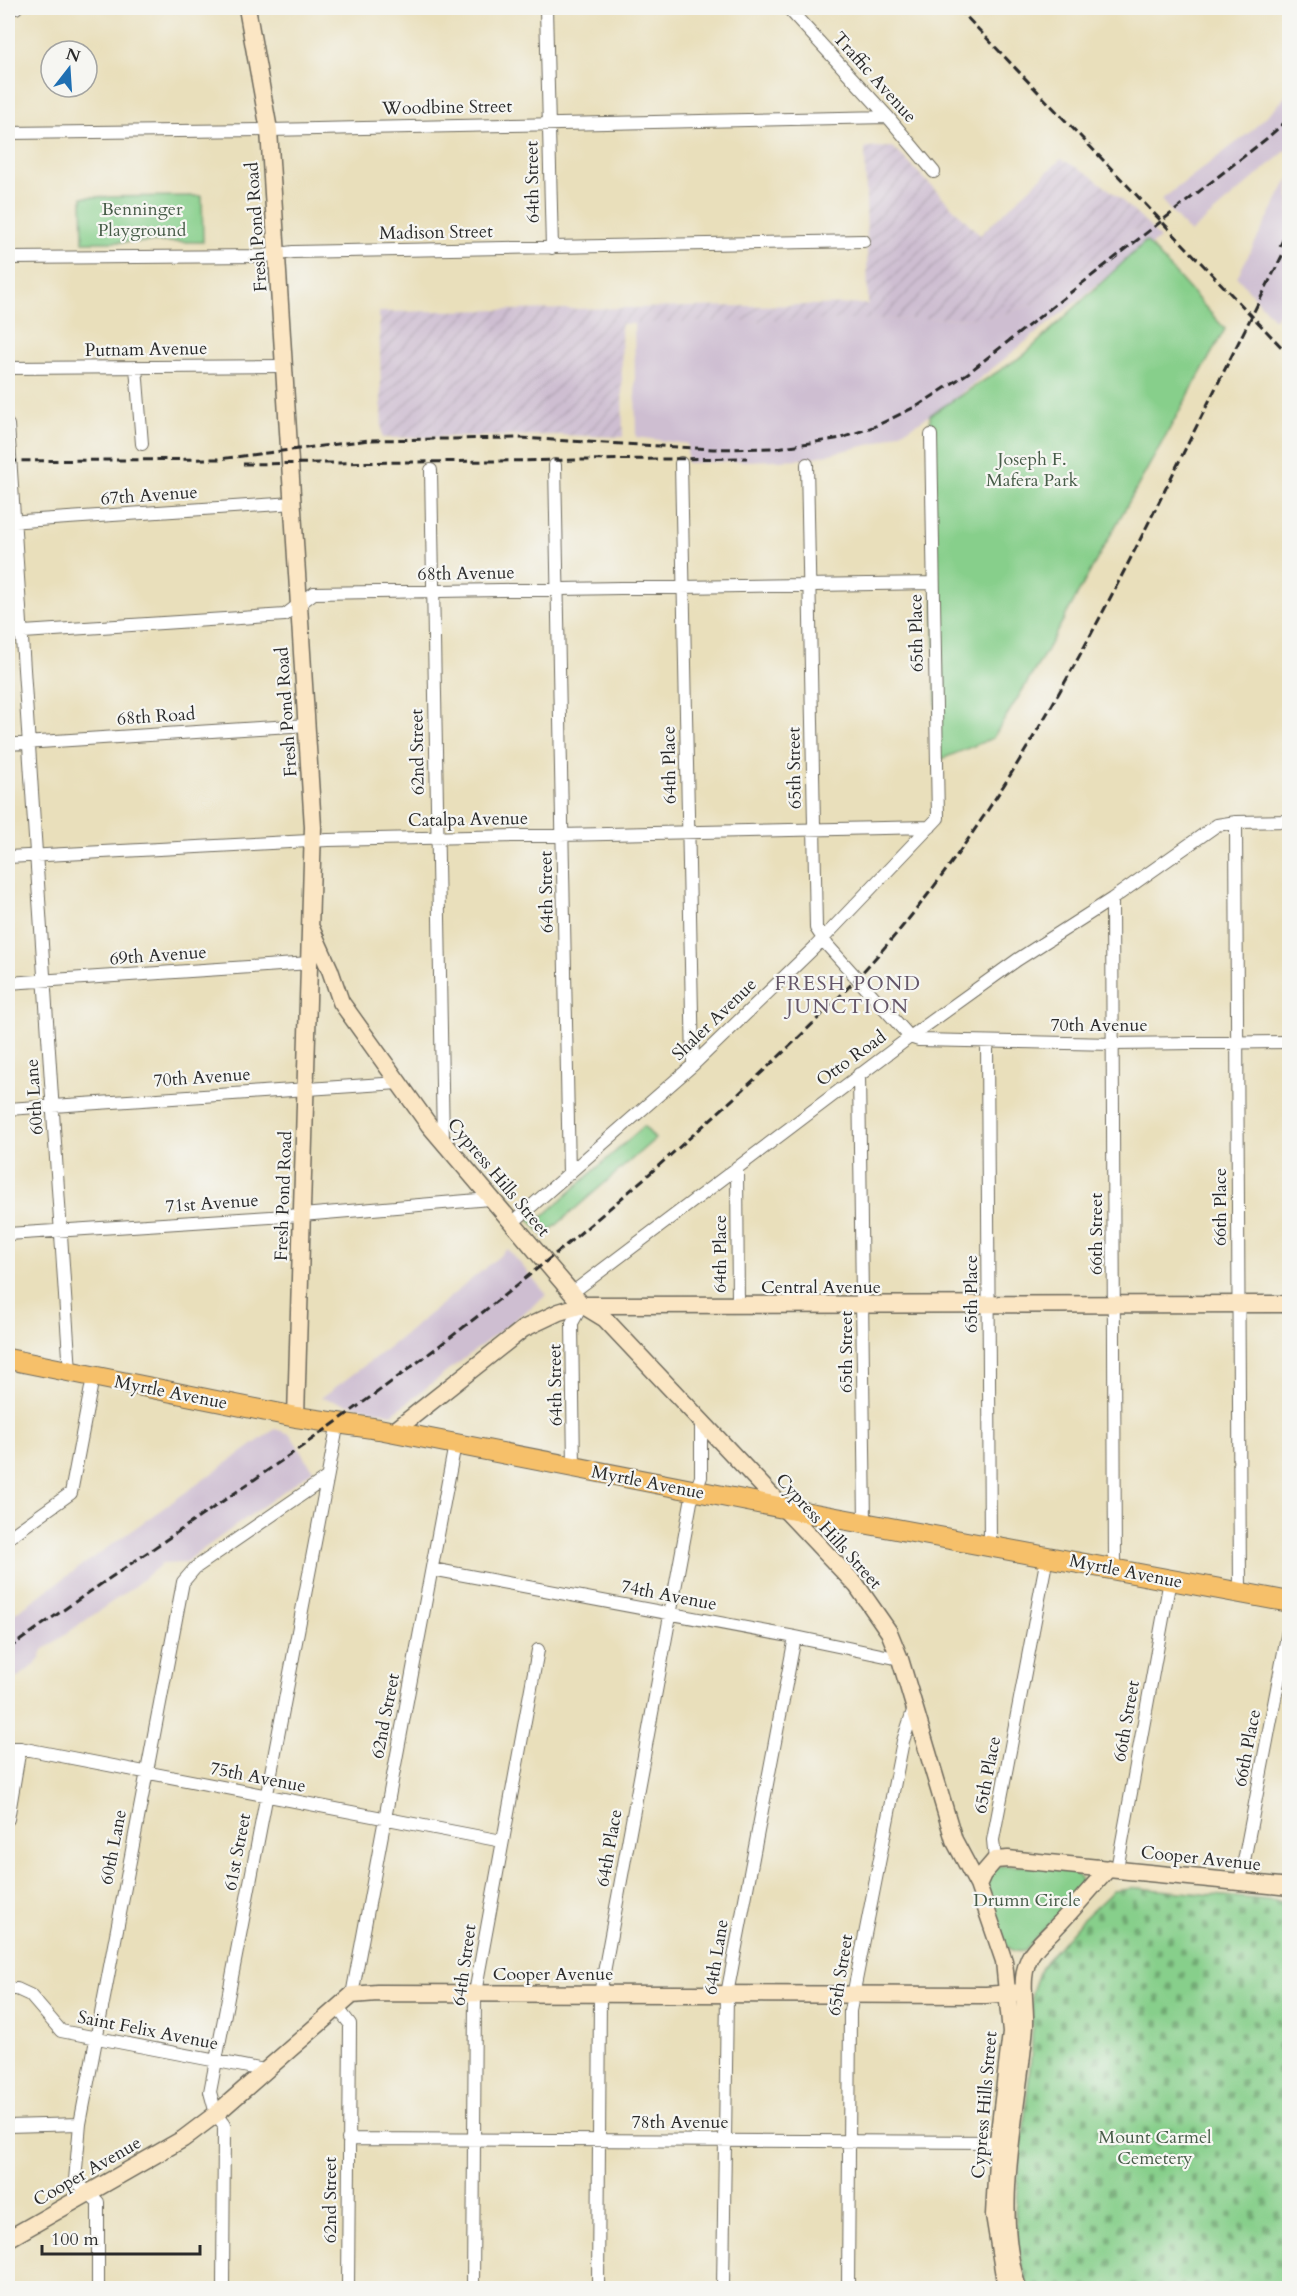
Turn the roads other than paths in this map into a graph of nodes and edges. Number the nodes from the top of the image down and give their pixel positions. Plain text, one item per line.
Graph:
1 (8, 8) edge
2 (16, 8) edge
3 (247, 8) edge
4 (546, 8) edge
5 (788, 8) edge
6 (888, 117) junction
7 (549, 123) junction
8 (269, 130) junction
9 (8, 133) edge
10 (934, 172) dead end
11 (864, 241) dead end
12 (552, 248) junction
13 (277, 254) junction
14 (8, 258) edge
15 (284, 366) junction
16 (136, 367) junction
17 (8, 368) edge
18 (8, 425) edge
19 (931, 435) dead end
20 (142, 444) dead end
21 (681, 463) dead end
22 (807, 464) dead end
23 (555, 465) dead end
24 (430, 470) dead end
25 (294, 503) junction
26 (11, 522) edge
27 (933, 583) junction
28 (809, 585) junction
29 (683, 587) junction
30 (558, 590) junction
31 (433, 592) junction
32 (299, 604) junction
33 (21, 632) junction
34 (8, 633) edge
35 (307, 725) junction
36 (29, 742) junction
37 (8, 744) edge
38 (1290, 821) edge
39 (1236, 822) junction
40 (930, 827) junction
41 (813, 831) junction
42 (688, 833) junction
43 (562, 836) junction
44 (437, 838) junction
45 (313, 840) junction
46 (36, 855) junction
47 (8, 857) edge
48 (1112, 899) junction
49 (311, 928) junction
50 (823, 939) junction
51 (310, 963) junction
52 (44, 980) junction
53 (8, 983) edge
54 (340, 1002) junction
55 (910, 1037) junction
56 (987, 1042) junction
57 (1238, 1042) junction
58 (1290, 1042) edge
59 (1113, 1044) junction
60 (693, 1065) junction
61 (859, 1074) junction
62 (399, 1083) junction
63 (306, 1089) junction
64 (52, 1106) junction
65 (8, 1108) edge
66 (443, 1142) junction
67 (737, 1167) junction
68 (569, 1174) junction
69 (490, 1199) junction
70 (302, 1215) junction
71 (511, 1224) junction
72 (61, 1230) junction
73 (8, 1234) edge
74 (578, 1299) junction
75 (1239, 1304) junction
76 (1290, 1304) edge
77 (989, 1305) junction
78 (1114, 1305) junction
79 (738, 1306) junction
80 (864, 1306) junction
81 (8, 1359) edge
82 (70, 1372) junction
83 (93, 1377) junction
84 (296, 1417) junction
85 (702, 1420) junction
86 (338, 1422) junction
87 (393, 1432) junction
88 (455, 1444) junction
89 (574, 1467) junction
90 (326, 1478) junction
91 (696, 1491) junction
92 (783, 1508) junction
93 (865, 1522) junction
94 (8, 1538) edge
95 (990, 1546) junction
96 (1047, 1557) junction
97 (432, 1569) junction
98 (1115, 1569) junction
99 (1170, 1580) junction
100 (1240, 1593) junction
101 (1290, 1602) edge
102 (670, 1614) junction
103 (1290, 1620) edge
104 (795, 1637) junction
105 (538, 1650) dead end
106 (900, 1659) junction
107 (914, 1708) junction
108 (14, 1748) edge
109 (146, 1773) junction
110 (266, 1797) junction
111 (8, 1819) edge
112 (384, 1819) junction
113 (502, 1841) junction
114 (995, 1860) junction
115 (1113, 1869) junction
116 (1240, 1882) junction
117 (978, 1885) junction
118 (1290, 1887) edge
119 (1001, 1950) junction
120 (1031, 1954) junction
121 (8, 1989) edge
122 (1015, 1992) junction
123 (475, 1993) junction
124 (600, 1994) junction
125 (727, 1994) junction
126 (352, 1995) junction
127 (853, 1995) junction
128 (337, 2007) junction
129 (95, 2038) junction
130 (216, 2061) junction
131 (264, 2070) junction
132 (216, 2114) junction
133 (80, 2124) junction
134 (8, 2126) edge
135 (348, 2139) junction
136 (474, 2139) junction
137 (599, 2140) junction
138 (724, 2141) junction
139 (849, 2141) junction
140 (1005, 2142) junction
141 (89, 2193) junction
142 (8, 2239) edge
143 (98, 2289) edge
144 (223, 2289) edge
145 (348, 2289) edge
146 (473, 2289) edge
147 (598, 2289) edge
148 (723, 2289) edge
149 (848, 2289) edge
150 (1006, 2289) edge
151 (1018, 2289) edge

1 - 2 street
3 - 8 main road, Fresh Pond Road
4 - 7 street, 64th Street
5 - 6 street, Traffic Avenue
6 - 7 street, Woodbine Street
6 - 10 street, Traffic Avenue
7 - 8 street, Woodbine Street
7 - 12 street, 64th Street
8 - 9 street, Woodbine Street
8 - 13 main road, Fresh Pond Road
11 - 12 street, Madison Street
12 - 13 street, Madison Street
13 - 14 street, Madison Street
13 - 15 main road, Fresh Pond Road
15 - 16 street, Putnam Avenue
15 - 25 main road, Fresh Pond Road
16 - 17 street, Putnam Avenue
16 - 20 street
18 - 26 street, 60th Lane
19 - 27 street, 65th Place
21 - 29 street, 64th Place
22 - 28 street, 65th Street
23 - 30 street, 64th Street
24 - 31 street, 62nd Street
25 - 26 street, 67th Avenue
25 - 32 main road, Fresh Pond Road
26 - 33 street, 60th Lane
27 - 28 street, 68th Avenue
27 - 40 street, 65th Place
28 - 29 street, 68th Avenue
28 - 41 street, 65th Street
29 - 30 street, 68th Avenue
29 - 42 street, 64th Place
30 - 31 street, 68th Avenue
30 - 43 street, 64th Street
31 - 32 street, 68th Avenue
31 - 44 street, 62nd Street
32 - 33 street, 68th Avenue
32 - 35 main road, Fresh Pond Road
33 - 34 street, 68th Avenue
33 - 36 street, 60th Lane
35 - 36 street, 68th Road
35 - 45 main road, Fresh Pond Road
36 - 37 street, 68th Road
36 - 46 street, 60th Lane
38 - 39 street, Otto Road
39 - 48 street, Otto Road
39 - 57 street, 66th Place
40 - 41 street, Catalpa Avenue
40 - 50 street, Shaler Avenue
41 - 42 street, Catalpa Avenue
41 - 50 street, 65th Street
42 - 43 street, Catalpa Avenue
42 - 60 street, 64th Place
43 - 44 street, Catalpa Avenue
43 - 68 street, 64th Street
44 - 45 street, Catalpa Avenue
44 - 66 street, 62nd Street
45 - 46 street, Catalpa Avenue
45 - 49 main road, Fresh Pond Road
46 - 47 street, Catalpa Avenue
46 - 52 street, 60th Lane
48 - 55 street, Otto Road
48 - 59 street, 66th Street
49 - 51 main road, Fresh Pond Road
49 - 54 main road, Cypress Hills Street
50 - 55 street, 65th Street
50 - 60 street, Shaler Avenue
51 - 52 street, 69th Avenue
51 - 54 main road, Cypress Hills Street
51 - 63 main road, Fresh Pond Road
52 - 53 street, 69th Avenue
52 - 64 street, 60th Lane
54 - 62 main road, Cypress Hills Street
55 - 56 street, 70th Avenue
55 - 61 street, Otto Road
56 - 59 street, 70th Avenue
56 - 77 street, 65th Place
57 - 58 street, 70th Avenue
57 - 59 street, 70th Avenue
57 - 75 street, 66th Place
59 - 78 street, 66th Street
60 - 68 street, Shaler Avenue
61 - 67 street, Otto Road
61 - 80 street, 65th Street
62 - 63 street, 70th Avenue
62 - 66 main road, Cypress Hills Street
63 - 64 street, 70th Avenue
63 - 70 main road, Fresh Pond Road
64 - 65 street, 70th Avenue
64 - 72 street, 60th Lane
66 - 69 main road, Cypress Hills Street
67 - 74 street, Otto Road
67 - 79 street, 64th Place
68 - 71 street, Shaler Avenue
69 - 70 street, 71st Avenue
69 - 71 main road, Cypress Hills Street
70 - 72 street, 71st Avenue
70 - 84 main road, Fresh Pond Road
71 - 74 main road, Cypress Hills Street
72 - 73 street, 71st Avenue
72 - 82 street, 60th Lane
74 - 79 main road, Central Avenue
74 - 85 main road, Cypress Hills Street
74 - 87 main road, Central Avenue
74 - 89 street, 64th Street
75 - 76 main road, Central Avenue
75 - 78 main road, Central Avenue
75 - 100 street, 66th Place
77 - 78 main road, Central Avenue
77 - 80 main road, Central Avenue
77 - 95 street, 65th Place
78 - 98 street, 66th Street
79 - 80 main road, Central Avenue
80 - 93 street, 65th Street
81 - 82 main road, Myrtle Avenue
82 - 83 main road, Myrtle Avenue
83 - 84 main road, Myrtle Avenue
83 - 94 street
84 - 86 main road, Myrtle Avenue
85 - 91 street, 64th Place
85 - 92 main road, Cypress Hills Street
86 - 87 main road, Myrtle Avenue
86 - 90 street, 61st Street
87 - 88 main road, Myrtle Avenue
88 - 89 main road, Myrtle Avenue
88 - 97 street, 62nd Street
89 - 91 main road, Myrtle Avenue
90 - 109 street, 60th Lane
90 - 110 street, 61st Street
91 - 92 main road, Myrtle Avenue
91 - 102 street, 64th Place
92 - 93 main road, Myrtle Avenue
92 - 106 main road, Cypress Hills Street
93 - 95 main road, Myrtle Avenue
95 - 96 main road, Myrtle Avenue
96 - 98 main road, Myrtle Avenue
96 - 114 street, 65th Place
97 - 102 street, 74th Avenue
97 - 112 street, 62nd Street
98 - 99 main road, Myrtle Avenue
99 - 100 main road, Myrtle Avenue
99 - 115 street, 66th Street
100 - 101 main road, Myrtle Avenue
102 - 104 street, 74th Avenue
102 - 124 street, 64th Place
103 - 116 street, 66th Place
104 - 106 street, 74th Avenue
104 - 125 street, 64th Lane
105 - 113 street, 64th Street
106 - 107 main road, Cypress Hills Street
107 - 117 main road, Cypress Hills Street
107 - 127 street, 65th Street
108 - 109 street, 75th Avenue
108 - 111 street
109 - 110 street, 75th Avenue
109 - 129 street, 60th Lane
110 - 112 street, 75th Avenue
110 - 130 street, 61st Street
112 - 113 street, 75th Avenue
112 - 126 street, 62nd Street
113 - 123 street, 64th Street
114 - 115 main road, Cooper Avenue
114 - 117 main road
115 - 116 main road, Cooper Avenue
115 - 120 main road
116 - 118 main road, Cooper Avenue
117 - 119 main road, Cypress Hills Street
119 - 120 main road
119 - 122 main road, Cypress Hills Street
120 - 122 main road
121 - 129 street, Saint Felix Avenue
122 - 127 main road, Cooper Avenue
122 - 140 main road, Cypress Hills Street
123 - 124 main road, Cooper Avenue
123 - 126 main road, Cooper Avenue
123 - 136 street, 64th Street
124 - 125 main road, Cooper Avenue
124 - 137 street, 64th Place
125 - 127 main road, Cooper Avenue
125 - 138 street, 64th Lane
126 - 128 main road, Cooper Avenue
127 - 139 street, 65th Street
128 - 131 main road, Cooper Avenue
128 - 135 street, 62nd Street
129 - 130 street, Saint Felix Avenue
129 - 133 street, 60th Lane
130 - 131 street, Saint Felix Avenue
130 - 132 street, 61st Street
131 - 132 main road, Cooper Avenue
132 - 141 main road, Cooper Avenue
132 - 144 street, 61st Street
133 - 134 street
133 - 141 street, 60th Lane
135 - 136 street, 78th Avenue
135 - 145 street, 62nd Street
136 - 137 street, 78th Avenue
136 - 146 street, 64th Street
137 - 138 street, 78th Avenue
137 - 147 street, 64th Place
138 - 139 street, 78th Avenue
138 - 148 street, 64th Lane
139 - 140 street, 78th Avenue
139 - 149 street, 65th Street
140 - 150 main road, Cypress Hills Street
140 - 151 main road, Cypress Hills Street
141 - 142 main road, Cooper Avenue
141 - 143 street, 60th Lane

